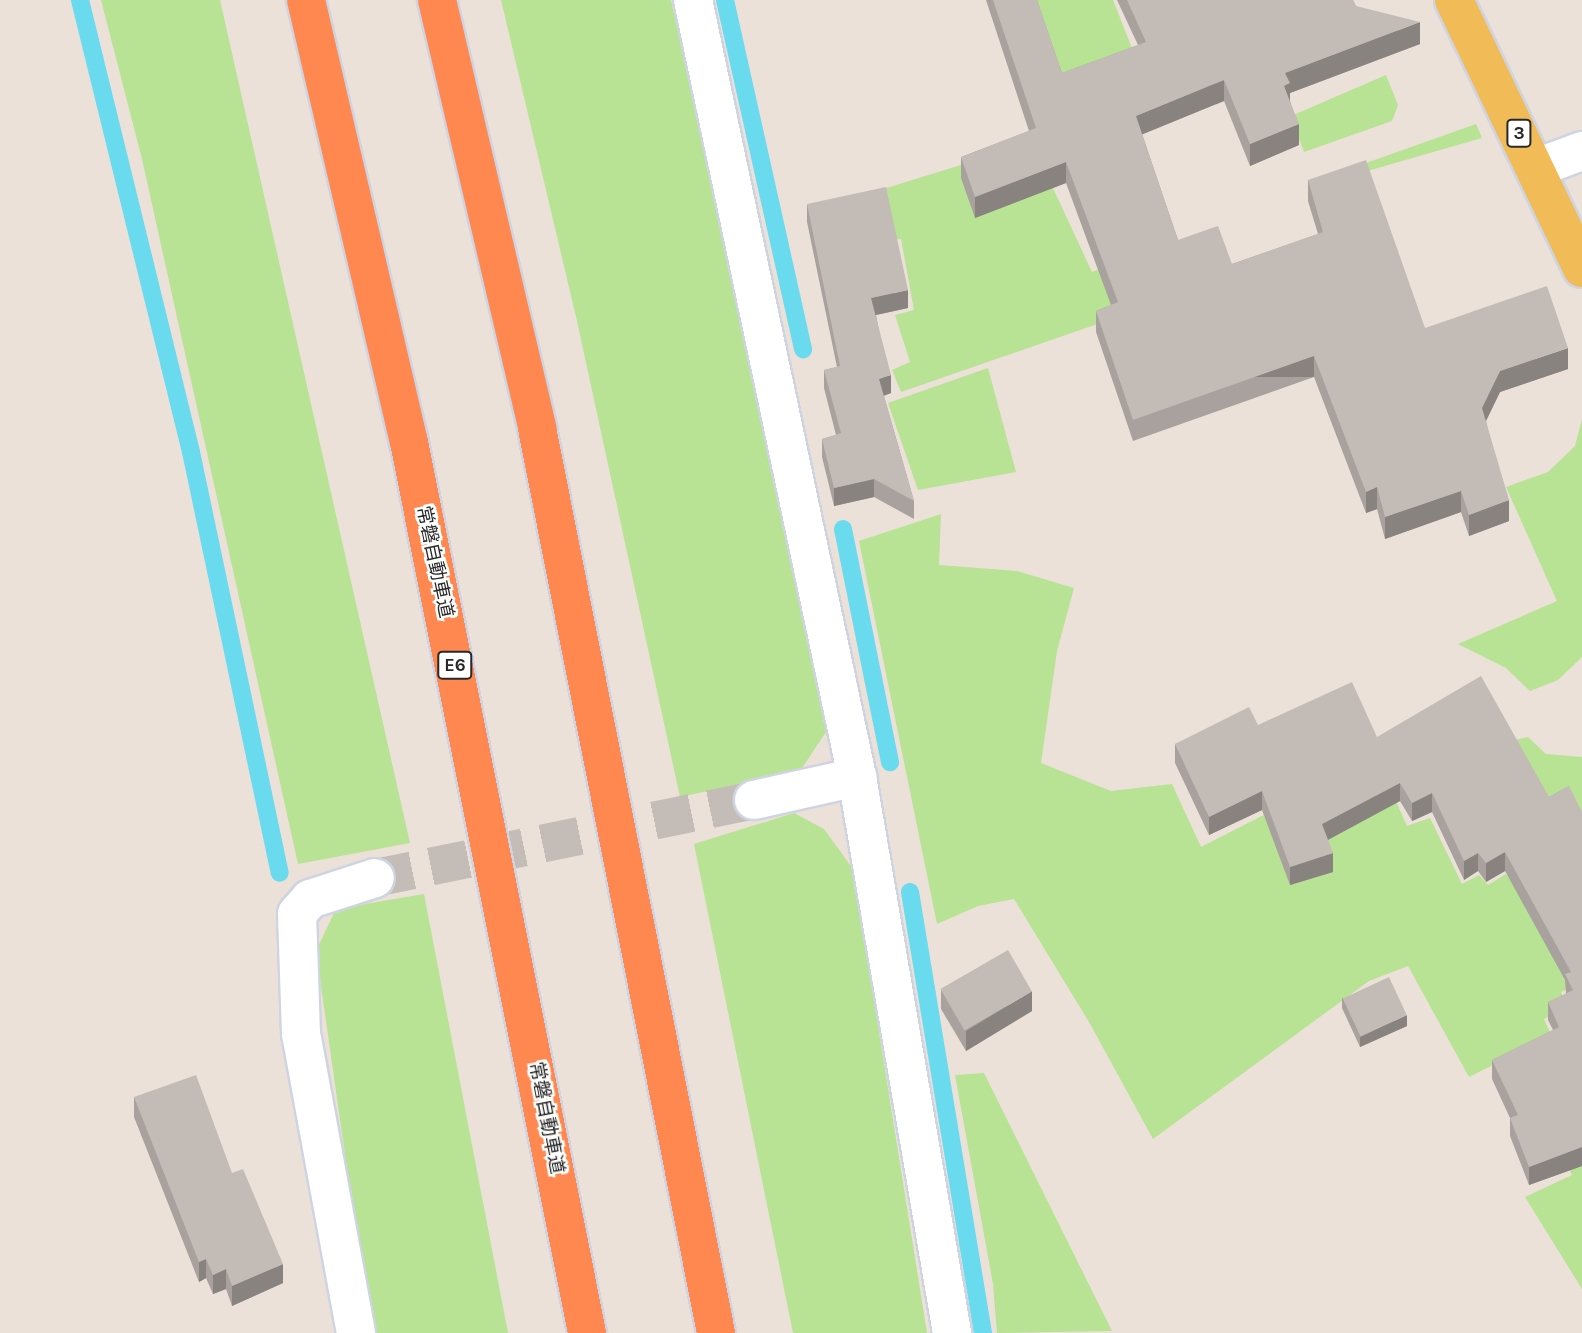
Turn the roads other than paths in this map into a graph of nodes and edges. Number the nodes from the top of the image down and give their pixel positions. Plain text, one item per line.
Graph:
1 (306, 0) edge
2 (437, 0) edge
3 (694, 0) edge
4 (1454, 0) edge
5 (1582, 150) edge
6 (1536, 168) junction
7 (1582, 268) edge
8 (856, 777) junction
9 (754, 800) tunnel mouth
10 (374, 878) tunnel mouth
11 (356, 1333) edge
12 (587, 1333) edge
13 (716, 1333) edge
14 (953, 1333) edge

1 - 12 highway, 常磐自動車道 / E6
2 - 13 highway
3 - 8 street
4 - 6 main road, 3
5 - 6 street
6 - 7 main road, 3
8 - 9 street
8 - 14 street
10 - 11 street

